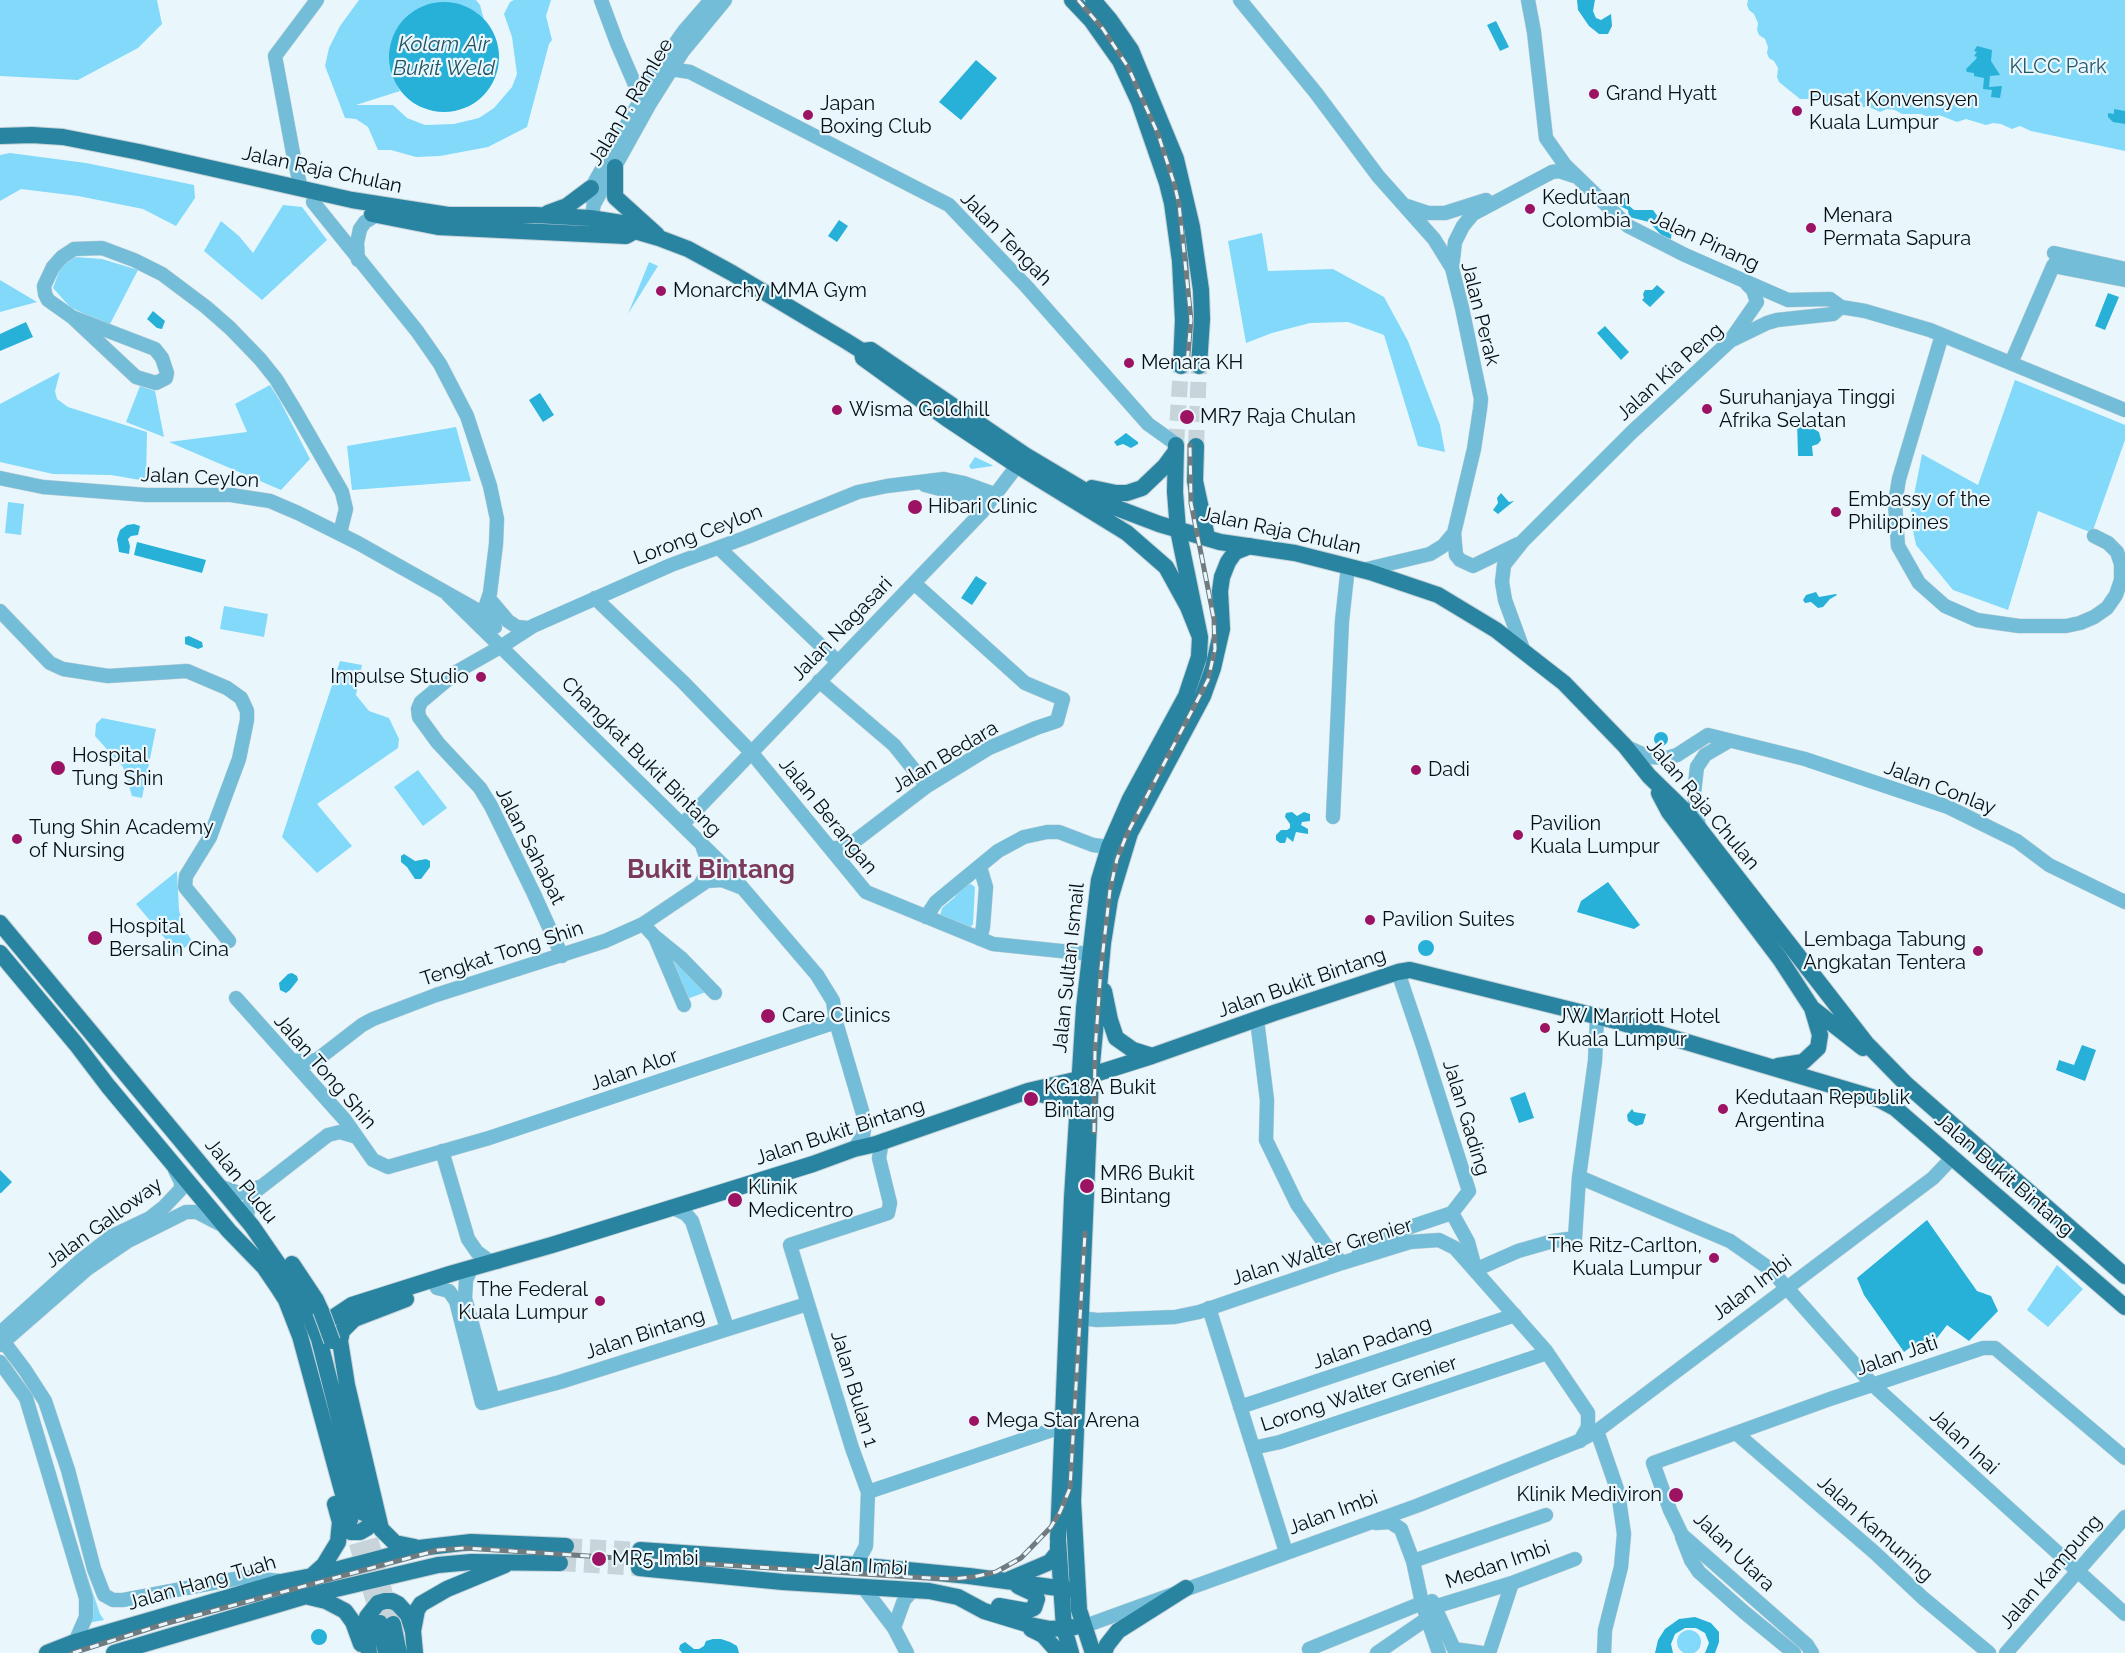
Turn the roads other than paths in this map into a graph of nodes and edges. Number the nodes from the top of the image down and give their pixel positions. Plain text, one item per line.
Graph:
1 (317, 0) edge
2 (602, 0) edge
3 (711, 0) edge
4 (725, 0) edge
5 (1071, 0) edge
6 (1093, 0) edge
7 (1240, 0) edge
8 (1528, 0) edge
9 (671, 69) junction
10 (645, 101) junction
11 (0, 136) edge
12 (0, 147) edge
13 (1557, 156) junction
14 (615, 167) junction
15 (1576, 177) junction
16 (591, 188) junction
17 (307, 196) junction
18 (1402, 204) junction
19 (376, 215) junction
20 (535, 215) junction
21 (585, 225) junction
22 (659, 238) junction
23 (358, 260) junction
24 (2058, 260) junction
25 (1452, 268) junction
26 (2125, 269) edge
27 (2125, 280) edge
28 (1743, 281) junction
29 (1841, 307) junction
30 (72, 317) junction
31 (1942, 334) junction
32 (1730, 341) junction
33 (2011, 363) junction
34 (1181, 366) tunnel mouth
35 (1199, 366) tunnel mouth
36 (2125, 410) edge
37 (1176, 446) junction
38 (1196, 446) tunnel mouth
39 (1021, 460) junction
40 (0, 478) edge
41 (1063, 478) junction
42 (991, 500) junction
43 (1178, 530) junction
44 (340, 533) junction
45 (1454, 533) junction
46 (2094, 536) dead end
47 (1207, 537) junction
48 (1523, 542) junction
49 (1251, 546) junction
50 (719, 548) junction
51 (1355, 568) junction
52 (914, 583) junction
53 (448, 595) junction
54 (491, 598) junction
55 (595, 598) junction
56 (465, 603) junction
57 (0, 611) edge
58 (495, 627) junction
59 (528, 628) junction
60 (1200, 637) junction
61 (502, 646) junction
62 (1524, 652) junction
63 (838, 662) junction
64 (819, 681) junction
65 (422, 702) joint
66 (1729, 741) junction
67 (1625, 746) junction
68 (751, 752) junction
69 (1649, 776) junction
70 (927, 786) junction
71 (1333, 817) dead end
72 (682, 825) junction
73 (1699, 828) junction
74 (698, 841) junction
75 (1109, 847) junction
76 (830, 848) junction
77 (980, 867) junction
78 (700, 885) junction
79 (745, 890) junction
80 (2125, 902) edge
81 (926, 917) junction
82 (644, 924) junction
83 (1, 925) edge
84 (654, 936) junction
85 (980, 939) junction
86 (229, 941) dead end
87 (0, 953) edge
88 (1090, 954) junction
89 (562, 956) junction
90 (1398, 972) junction
91 (1101, 978) junction
92 (715, 993) dead end
93 (236, 998) dead end
94 (684, 1005) dead end
95 (1812, 1008) junction
96 (1597, 1017) junction
97 (1257, 1020) junction
98 (836, 1022) junction
99 (1866, 1043) joint
100 (1152, 1056) junction
101 (318, 1059) junction
102 (291, 1060) junction
103 (1887, 1065) junction
104 (1771, 1067) junction
105 (1085, 1077) junction
106 (316, 1088) junction
107 (1028, 1091) junction
108 (331, 1105) junction
109 (1078, 1116) junction
110 (1948, 1121) junction
111 (328, 1135) junction
112 (357, 1137) junction
113 (884, 1140) junction
114 (854, 1149) junction
115 (442, 1151) junction
116 (1952, 1158) junction
117 (171, 1162) junction
118 (388, 1167) joint
119 (1579, 1177) junction
120 (219, 1186) junction
121 (261, 1186) junction
122 (671, 1207) junction
123 (1452, 1214) junction
124 (249, 1223) junction
125 (230, 1231) junction
126 (1349, 1260) junction
127 (498, 1262) junction
128 (471, 1269) junction
129 (1475, 1270) junction
130 (2125, 1276) edge
131 (437, 1288) junction
132 (1787, 1288) junction
133 (460, 1299) junction
134 (807, 1304) junction
135 (1209, 1308) junction
136 (2125, 1308) edge
137 (328, 1314) junction
138 (1515, 1315) junction
139 (1081, 1318) junction
140 (727, 1328) junction
141 (1, 1339) edge
142 (329, 1339) junction
143 (1546, 1351) junction
144 (0, 1362) edge
145 (328, 1374) junction
146 (1873, 1385) junction
147 (347, 1386) junction
148 (1240, 1407) junction
149 (1061, 1427) junction
150 (1597, 1431) junction
151 (1737, 1433) junction
152 (1580, 1441) junction
153 (1253, 1448) junction
154 (2125, 1458) edge
155 (1653, 1463) joint
156 (868, 1492) junction
157 (1546, 1515) dead end
158 (357, 1516) junction
159 (2125, 1517) edge
160 (1360, 1526) junction
161 (1682, 1534) junction
162 (1058, 1539) junction
163 (566, 1546) tunnel mouth
164 (866, 1546) junction
165 (419, 1548) junction
166 (640, 1550) tunnel mouth
167 (1286, 1552) junction
168 (1575, 1559) dead end
169 (1413, 1561) junction
170 (512, 1563) junction
171 (560, 1563) tunnel mouth
172 (856, 1565) junction
173 (879, 1567) junction
174 (639, 1568) tunnel mouth
175 (2076, 1572) junction
176 (312, 1576) junction
177 (1006, 1581) junction
178 (281, 1582) junction
179 (1512, 1583) junction
180 (863, 1587) junction
181 (1186, 1588) junction
182 (1069, 1589) junction
183 (913, 1590) junction
184 (306, 1596) junction
185 (958, 1597) junction
186 (1428, 1609) junction
187 (2125, 1614) edge
188 (1014, 1620) junction
189 (1084, 1626) junction
190 (894, 1628) junction
191 (1064, 1628) junction
192 (413, 1631) junction
193 (75, 1642) junction
194 (1604, 1652) edge
195 (47, 1653) edge
196 (114, 1653) edge
197 (364, 1653) edge
198 (369, 1653) edge
199 (386, 1653) edge
200 (399, 1653) edge
201 (415, 1653) edge
202 (907, 1653) edge
203 (1059, 1653) edge
204 (1071, 1653) edge
205 (1093, 1653) edge
206 (1104, 1653) edge
207 (1311, 1653) edge
208 (1377, 1653) edge
209 (1439, 1653) edge
210 (1482, 1653) edge
211 (1489, 1653) edge
212 (1794, 1653) edge
213 (1812, 1653) edge
214 (1989, 1653) edge
215 (2006, 1653) edge

1 - 17 street
2 - 10 street
3 - 10 street, Jalan P. Ramlee
4 - 9 street, Jalan P. Ramlee
5 - 34 main road
6 - 35 main road
7 - 18 street, Jalan Perak
8 - 13 street, Jalan Pinang
9 - 10 street, Jalan P. Ramlee
9 - 37 street, Jalan Tengah
10 - 14 street, Jalan P. Ramlee
10 - 16 street, Jalan P. Ramlee
11 - 17 main road, Jalan Raja Chulan
12 - 17 main road, Jalan Raja Chulan
13 - 15 street, Jalan Pinang
13 - 18 street
14 - 21 street, Jalan P. Ramlee
14 - 22 main road
15 - 25 street
15 - 28 street, Jalan Pinang
16 - 20 main road
16 - 21 street, Jalan P. Ramlee
17 - 19 main road, Jalan Raja Chulan
17 - 20 main road, Jalan Raja Chulan
17 - 23 street
18 - 25 street, Jalan Perak
19 - 21 main road, Jalan Raja Chulan
19 - 23 street
20 - 21 main road, Jalan Raja Chulan
21 - 22 main road, Jalan Raja Chulan
22 - 39 main road, Jalan Raja Chulan
23 - 54 street
24 - 26 street
24 - 27 street
24 - 33 street
25 - 45 street, Jalan Perak
28 - 29 street, Jalan Pinang
28 - 32 street
29 - 31 street
29 - 32 street, Jalan Kia Peng
30 - 30 street
30 - 44 street
31 - 33 street
31 - 46 street
32 - 48 street, Jalan Kia Peng
33 - 36 street
37 - 41 main road
37 - 43 main road, Jalan Sultan Ismail
38 - 47 main road
39 - 41 main road, Jalan Raja Chulan
39 - 42 street, Jalan Nagasari
39 - 60 main road, Jalan Raja Chulan
40 - 44 street, Jalan Ceylon
41 - 43 main road, Jalan Raja Chulan
42 - 50 street, Lorong Ceylon
42 - 52 street, Jalan Nagasari
43 - 47 main road, Jalan Raja Chulan
43 - 60 main road, Jalan Sultan Ismail
44 - 53 street, Jalan Ceylon
45 - 48 street
45 - 51 street
47 - 49 main road, Jalan Raja Chulan
48 - 62 street, Jalan Kia Peng
49 - 51 main road, Jalan Raja Chulan
49 - 91 main road, Jalan Sultan Ismail
50 - 55 street, Lorong Ceylon
50 - 63 street
51 - 62 main road, Jalan Raja Chulan
51 - 71 street
52 - 63 street, Jalan Nagasari
52 - 70 street, Jalan Bedara
53 - 56 street, Jalan Ceylon
53 - 61 street, Jalan Ceylon
54 - 56 street
54 - 58 street
54 - 59 street
55 - 59 street, Lorong Ceylon
55 - 68 street, Jalan Berangan
56 - 58 street, Jalan Ceylon
57 - 86 street
58 - 61 street
59 - 61 street, Lorong Ceylon
60 - 75 main road, Jalan Sultan Ismail
61 - 65 street, Lorong Ceylon
61 - 72 street, Changkat Bukit Bintang
62 - 67 main road, Jalan Raja Chulan
63 - 64 street, Jalan Nagasari
64 - 68 street, Jalan Nagasari
64 - 70 street
65 - 89 street, Jalan Sahabat
66 - 67 street, Jalan Conlay
66 - 73 street
66 - 80 street, Jalan Conlay
67 - 69 main road, Jalan Raja Chulan
68 - 72 street, Jalan Nagasari
68 - 76 street, Jalan Berangan
69 - 73 main road, Jalan Raja Chulan
69 - 95 main road
70 - 76 street, Jalan Bedara
72 - 74 street, Changkat Bukit Bintang
73 - 99 main road, Jalan Raja Chulan
74 - 78 street
74 - 79 street, Changkat Bukit Bintang
75 - 77 street
75 - 88 main road, Jalan Sultan Ismail
76 - 81 street, Jalan Berangan
77 - 81 street
77 - 85 street
78 - 79 street
78 - 82 street, Tengkat Tong Shin
79 - 98 street, Changkat Bukit Bintang
81 - 85 street, Jalan Berangan
82 - 84 street
82 - 89 street, Tengkat Tong Shin
83 - 120 main road, Jalan Pudu
84 - 92 street
84 - 94 street
85 - 88 street, Jalan Berangan
87 - 117 main road, Jalan Pudu
88 - 105 main road, Jalan Sultan Ismail
89 - 101 street, Tengkat Tong Shin
90 - 96 main road, Jalan Bukit Bintang
90 - 97 main road, Jalan Bukit Bintang
90 - 123 street, Jalan Gading
91 - 100 main road
91 - 105 main road, Jalan Sultan Ismail
93 - 102 street, Jalan Tong Shin
95 - 103 main road
95 - 104 main road
96 - 104 main road, Jalan Bukit Bintang
96 - 119 street
97 - 100 main road, Jalan Bukit Bintang
97 - 126 street
98 - 114 street, Changkat Bukit Bintang
98 - 115 street, Jalan Alor
99 - 103 main road, Jalan Bukit Bintang
100 - 105 main road, Jalan Bukit Bintang
101 - 102 street
101 - 106 street
102 - 106 street, Jalan Tong Shin
103 - 110 main road, Jalan Bukit Bintang
104 - 116 main road, Jalan Bukit Bintang
105 - 107 main road, Jalan Bukit Bintang
105 - 109 main road, Jalan Sultan Ismail
105 - 139 main road, Jalan Sultan Ismail
106 - 108 street, Jalan Tong Shin
107 - 109 main road
107 - 113 main road, Jalan Bukit Bintang
108 - 111 street
108 - 112 street, Jalan Tong Shin
109 - 149 main road, Jalan Sultan Ismail
110 - 116 main road
110 - 130 main road, Jalan Bukit Bintang
111 - 112 street
111 - 121 street
112 - 118 street, Jalan Tong Shin
113 - 114 main road, Jalan Bukit Bintang
113 - 134 street, Jalan Bulan 1
114 - 122 main road, Jalan Bukit Bintang
115 - 118 street, Jalan Alor
115 - 127 street
116 - 132 street, Jalan Imbi
116 - 136 main road, Jalan Bukit Bintang
117 - 125 main road, Jalan Pudu
117 - 141 street, Jalan Galloway
119 - 129 street
119 - 132 street, Jalan Inai
120 - 121 street
120 - 124 main road, Jalan Pudu
121 - 124 street
122 - 127 main road, Jalan Bukit Bintang
122 - 140 street
123 - 126 street
123 - 129 street
124 - 137 main road
124 - 145 main road, Jalan Pudu
125 - 141 street, Jalan Galloway
125 - 158 main road, Jalan Pudu
126 - 129 street, Jalan Walter Grenier
126 - 135 street, Jalan Walter Grenier
127 - 128 main road, Jalan Bukit Bintang
128 - 131 main road
128 - 133 street, Jalan Bintang
128 - 137 main road
129 - 138 street, Jalan Walter Grenier
131 - 133 street
131 - 147 main road
132 - 146 street, Jalan Inai
132 - 150 street, Jalan Imbi
133 - 140 street, Jalan Bintang
134 - 140 street, Jalan Bintang
134 - 156 street, Jalan Bulan 1
135 - 139 street, Jalan Walter Grenier
135 - 148 street
137 - 142 main road, bridge
138 - 143 street, Jalan Walter Grenier
138 - 148 street, Jalan Padang
139 - 182 main road, Jalan Sultan Ismail
141 - 178 street
142 - 145 main road
142 - 147 main road
143 - 152 street, Jalan Walter Grenier
143 - 153 street, Lorong Walter Grenier
144 - 193 street
145 - 158 main road, Jalan Pudu
146 - 151 street, Jalan Jati
146 - 154 street, Jalan Jati
146 - 175 street, Jalan Inai
147 - 158 main road
148 - 153 street
149 - 156 street
149 - 162 main road, Jalan Sultan Ismail
150 - 152 street, Jalan Imbi
150 - 194 street
151 - 155 street, Jalan Jati
151 - 214 street, Jalan Kamuning
152 - 160 street, Jalan Imbi
153 - 167 street, Lorong Walter Grenier
155 - 161 street, Jalan Utara
156 - 164 street, Jalan Bulan 1
157 - 169 street
158 - 165 main road
158 - 176 main road
159 - 175 street, Jalan Kampung
160 - 167 street, Jalan Imbi
160 - 169 street
161 - 212 street
161 - 213 street, Jalan Utara
162 - 177 main road
162 - 182 main road, Jalan Sultan Ismail
163 - 165 main road
164 - 172 street, Jalan Bulan 1
164 - 173 street
165 - 176 main road, Jalan Hang Tuah
166 - 172 main road, Jalan Imbi
167 - 181 street, Jalan Imbi
168 - 179 street, Medan Imbi
169 - 186 street
170 - 171 main road
170 - 184 main road
170 - 192 main road
172 - 173 main road, Jalan Imbi
173 - 177 main road, Jalan Imbi
174 - 180 main road, Jalan Imbi
175 - 187 street, Jalan Inai
175 - 215 street, Jalan Kampung
176 - 178 main road, Jalan Hang Tuah
177 - 182 main road, Jalan Imbi
177 - 185 main road
178 - 193 main road, Jalan Hang Tuah
179 - 186 street, Medan Imbi
179 - 211 street
180 - 183 main road, Jalan Imbi
180 - 190 street
181 - 189 street, Jalan Imbi
181 - 206 main road
182 - 189 main road, Jalan Sultan Ismail
182 - 191 main road
183 - 185 main road, Jalan Imbi
183 - 190 street
184 - 196 main road
184 - 197 main road
185 - 188 main road, Jalan Imbi
186 - 207 street, Medan Imbi
186 - 208 street, Medan Imbi
186 - 209 street
186 - 210 street
188 - 191 main road, Jalan Imbi
188 - 203 main road
189 - 191 main road, Jalan Imbi
189 - 205 main road, Jalan Sultan Ismail
190 - 202 street
191 - 204 main road
192 - 198 main road
192 - 201 main road
193 - 195 main road, Jalan Hang Tuah
199 - 200 main road

